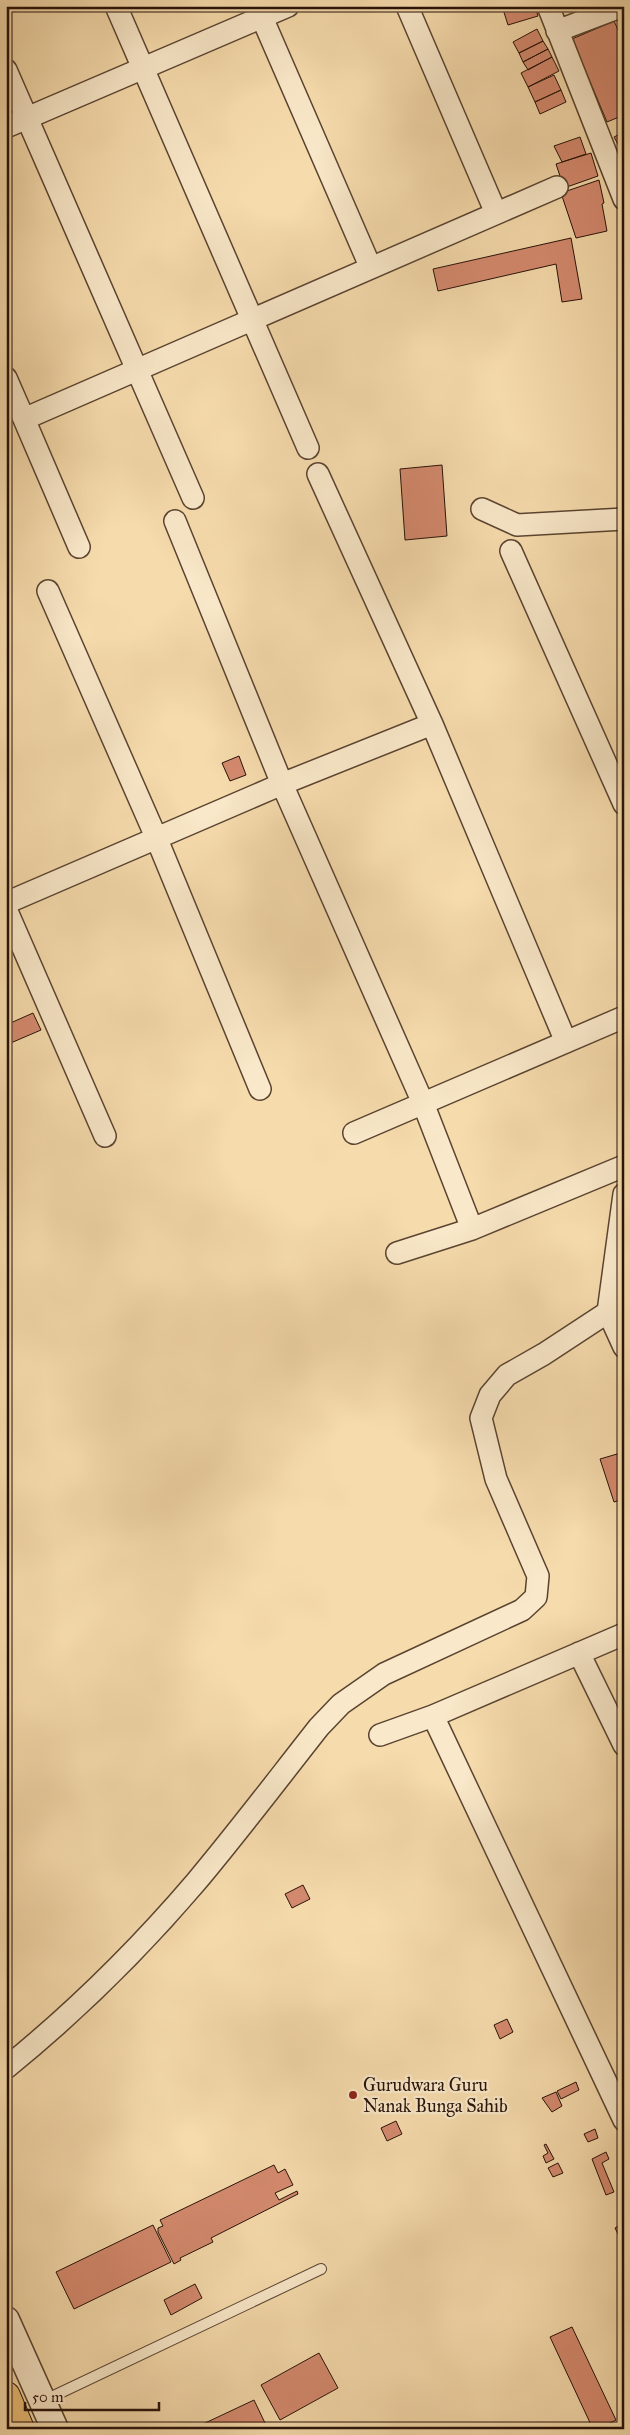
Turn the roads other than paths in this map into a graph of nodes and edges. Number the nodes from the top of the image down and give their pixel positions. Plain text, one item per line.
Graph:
1 (116, 6) edge
2 (288, 6) edge
3 (407, 6) edge
4 (548, 6) edge
5 (623, 6) edge
6 (259, 12) edge
7 (557, 31) junction
8 (142, 69) junction
9 (6, 70) edge
10 (27, 118) junction
11 (6, 127) edge
12 (557, 187) dead end
13 (624, 199) edge
14 (496, 213) junction
15 (370, 266) junction
16 (252, 319) junction
17 (136, 369) junction
18 (6, 378) edge
19 (24, 419) junction
20 (308, 448) dead end
21 (318, 474) dead end
22 (193, 498) dead end
23 (482, 510) dead end
24 (624, 519) edge
25 (175, 521) dead end
26 (79, 547) dead end
27 (511, 551) dead end
28 (48, 591) dead end
29 (432, 724) junction
30 (282, 784) junction
31 (624, 804) edge
32 (156, 837) junction
33 (6, 903) edge
34 (6, 909) edge
35 (624, 1017) edge
36 (566, 1042) junction
37 (260, 1089) dead end
38 (423, 1103) junction
39 (354, 1133) dead end
40 (105, 1136) dead end
41 (624, 1166) edge
42 (624, 1194) edge
43 (472, 1229) junction
44 (397, 1253) dead end
45 (616, 1310) edge
46 (624, 1346) edge
47 (624, 1634) edge
48 (579, 1653) junction
49 (433, 1716) junction
50 (380, 1735) dead end
51 (624, 1745) edge
52 (6, 2068) edge
53 (624, 2120) edge
54 (321, 2269) dead end
55 (6, 2320) edge
56 (6, 2396) edge
57 (43, 2401) junction
58 (20, 2429) edge
59 (55, 2429) edge

1 - 8 street
2 - 6 street
3 - 14 street
4 - 7 street
5 - 7 street
6 - 8 street
6 - 15 street
7 - 13 street
8 - 10 street
8 - 16 street
9 - 10 street
10 - 11 street
10 - 17 street
12 - 14 street
14 - 15 street
15 - 16 street
16 - 17 street
16 - 20 street
17 - 19 street
17 - 22 street
18 - 19 street
19 - 26 street
21 - 29 street
23 - 24 street
25 - 30 street
27 - 31 street
28 - 32 street
29 - 30 street
29 - 36 street
30 - 32 street
30 - 38 street
32 - 33 street
32 - 37 street
34 - 40 street
35 - 36 street
36 - 38 street
38 - 39 street
38 - 43 street
41 - 43 street
42 - 45 street
43 - 44 street
45 - 46 street
45 - 52 street
47 - 48 street
48 - 49 street
48 - 51 street
49 - 50 street
49 - 53 street
54 - 57 lane
55 - 57 street
56 - 58 highway
57 - 59 street

